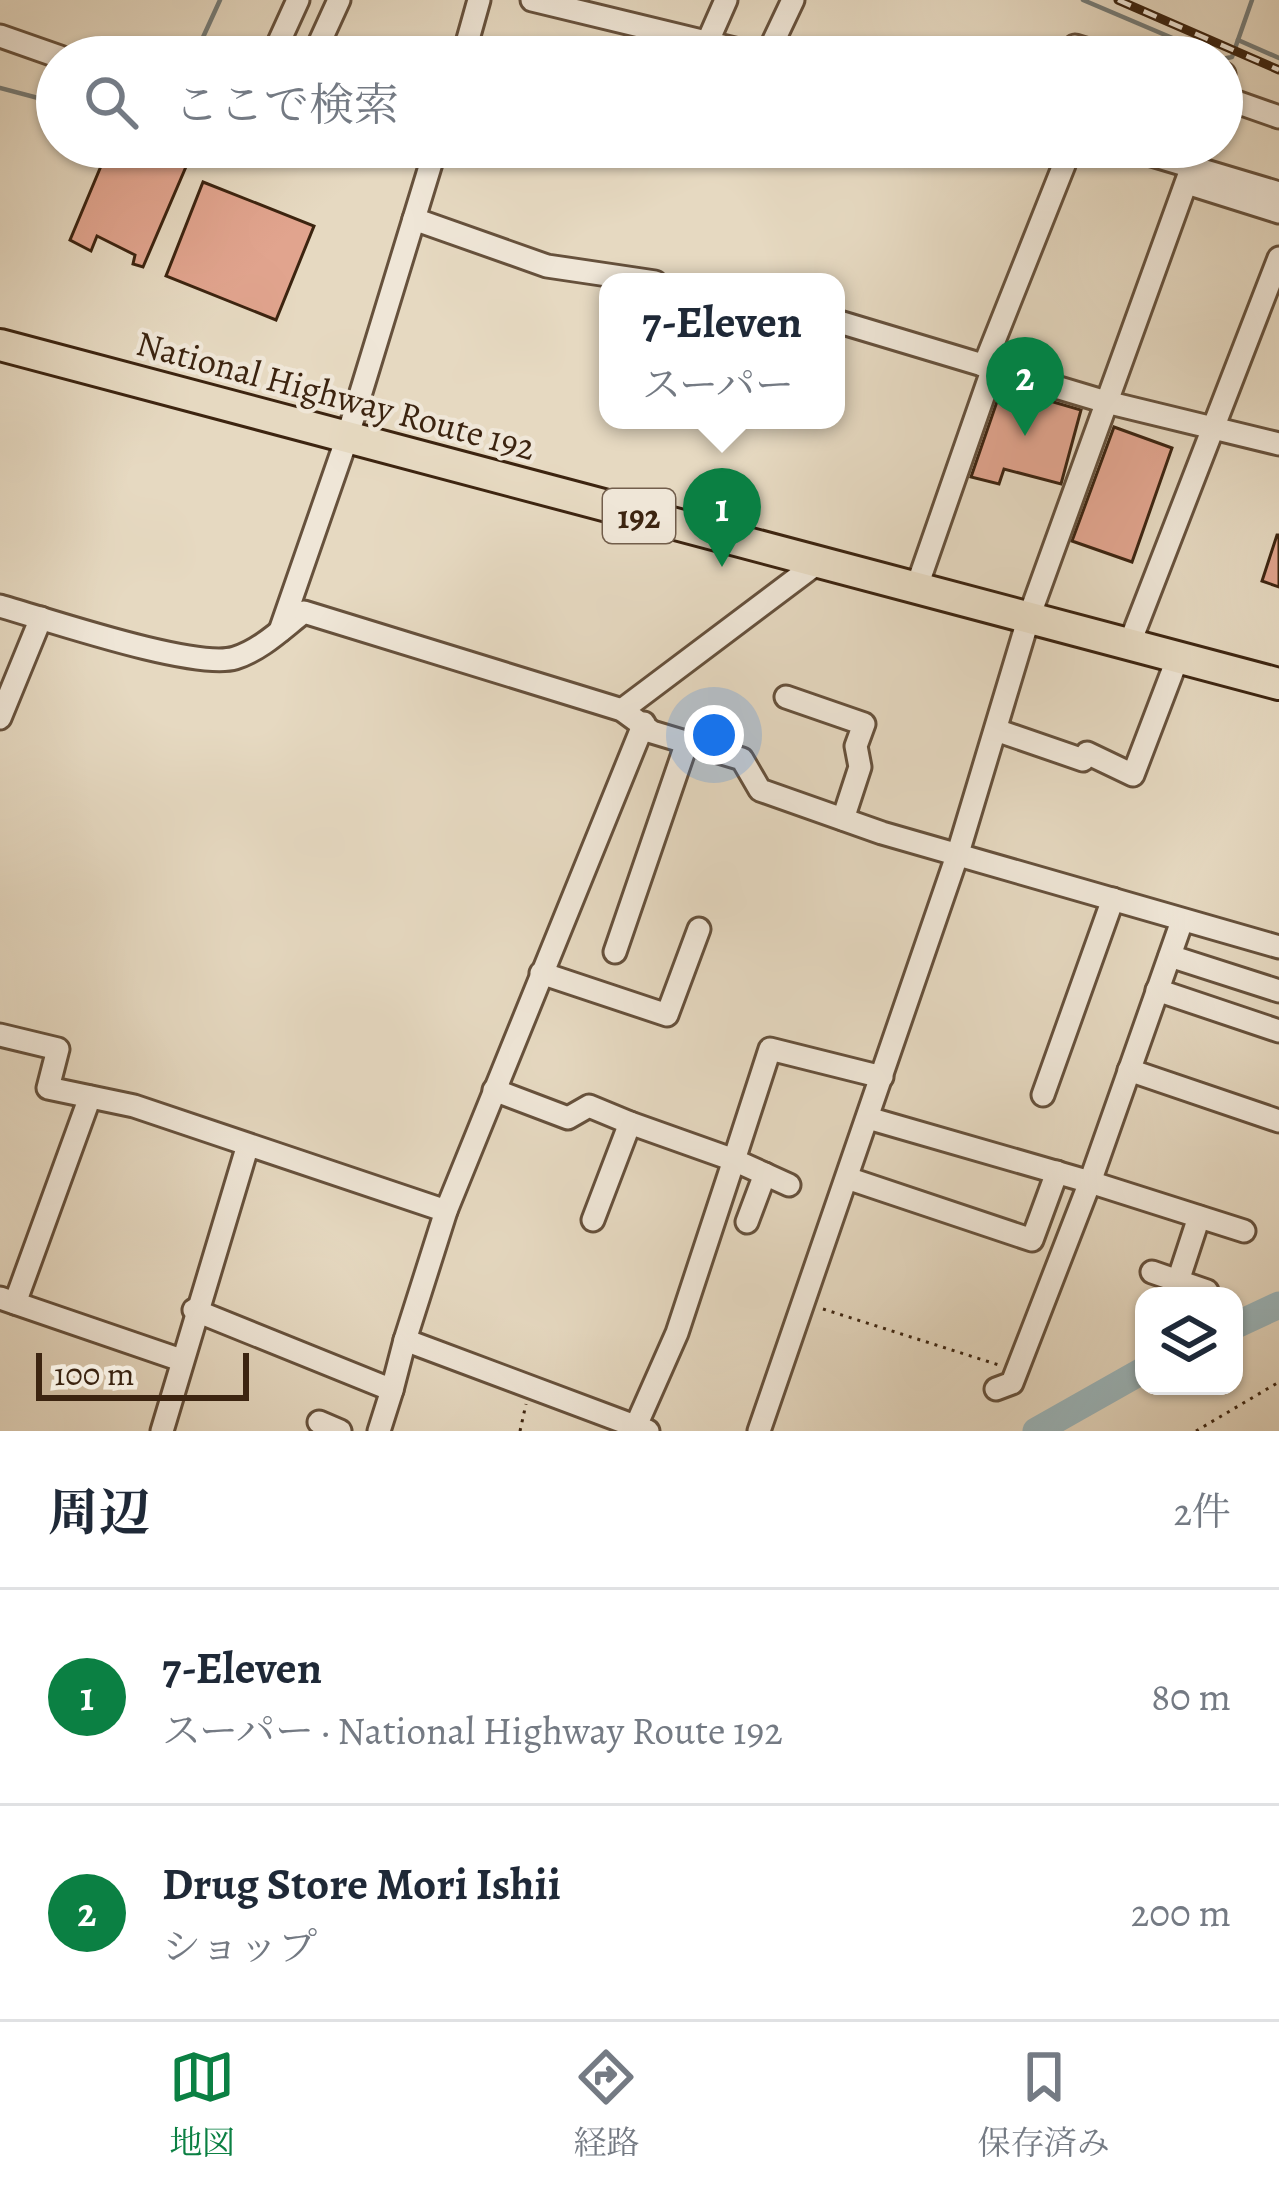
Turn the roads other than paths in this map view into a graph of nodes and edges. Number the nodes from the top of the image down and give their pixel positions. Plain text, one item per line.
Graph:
1 (298, 0) edge
2 (339, 0) edge
3 (479, 0) edge
4 (532, 0) edge
5 (726, 0) edge
6 (793, 0) edge
7 (0, 36) edge
8 (282, 36) edge
9 (323, 36) edge
10 (469, 36) edge
11 (687, 36) edge
12 (710, 36) edge
13 (777, 36) edge
14 (36, 49) edge
15 (1243, 96) edge
16 (1279, 117) edge
17 (430, 168) edge
18 (1063, 168) edge
19 (1192, 168) edge
20 (1197, 168) edge
21 (1199, 168) edge
22 (1279, 194) edge
23 (1279, 212) edge
24 (415, 218) junction
25 (1279, 258) edge
26 (599, 274) edge
27 (845, 323) edge
28 (0, 345) edge
29 (988, 367) junction
30 (1106, 402) junction
31 (1213, 425) junction
32 (347, 438) junction
33 (1279, 444) edge
34 (816, 564) junction
35 (916, 589) junction
36 (0, 606) edge
37 (1029, 617) junction
38 (41, 618) junction
39 (280, 631) junction
40 (1130, 645) junction
41 (1178, 657) junction
42 (1279, 684) edge
43 (786, 697) dead end
44 (622, 710) junction
45 (0, 718) edge
46 (644, 723) junction
47 (996, 730) junction
48 (687, 742) junction
49 (843, 819) junction
50 (958, 853) junction
51 (1113, 899) junction
52 (1182, 921) junction
53 (699, 929) dead end
54 (1279, 947) edge
55 (614, 952) dead end
56 (1170, 956) junction
57 (541, 973) junction
58 (1157, 991) junction
59 (1279, 991) edge
60 (1279, 1031) edge
61 (0, 1035) edge
62 (1130, 1070) junction
63 (882, 1077) junction
64 (494, 1090) junction
65 (1043, 1095) dead end
66 (90, 1097) junction
67 (868, 1118) junction
68 (1279, 1120) edge
69 (630, 1123) junction
70 (247, 1148) junction
71 (734, 1160) junction
72 (1057, 1172) junction
73 (765, 1174) junction
74 (847, 1178) junction
75 (1090, 1182) junction
76 (790, 1185) dead end
77 (446, 1211) junction
78 (1199, 1216) junction
79 (593, 1220) dead end
80 (747, 1222) dead end
81 (1244, 1231) dead end
82 (1152, 1272) dead end
83 (1178, 1281) junction
84 (1196, 1287) edge
85 (7, 1300) edge
86 (194, 1310) junction
87 (405, 1340) junction
88 (181, 1360) junction
89 (996, 1389) dead end
90 (392, 1390) junction
91 (642, 1430) edge
92 (162, 1431) edge
93 (379, 1431) edge
94 (759, 1431) edge

1 - 8 street
2 - 9 street
3 - 10 street
4 - 11 street
5 - 12 street
6 - 13 street
7 - 14 street
15 - 16 street
17 - 24 street
18 - 29 street
19 - 30 street
20 - 23 street
21 - 22 street
24 - 26 street
24 - 32 street
25 - 31 street
27 - 29 street
28 - 32 highway, National Highway Route 192 / 192
29 - 30 street
29 - 35 street
30 - 31 street
30 - 37 street
31 - 33 street
31 - 40 street
32 - 34 highway, National Highway Route 192 / 192
32 - 39 street
34 - 35 highway, National Highway Route 192 / 192
34 - 44 street
35 - 37 highway, National Highway Route 192 / 192
36 - 38 street
37 - 40 highway, National Highway Route 192 / 192
37 - 47 street
38 - 39 street
38 - 45 street
39 - 44 street
40 - 41 highway, National Highway Route 192 / 192
41 - 42 highway, National Highway Route 192 / 192
41 - 47 street
43 - 49 street
44 - 46 street
46 - 48 street
46 - 57 street
47 - 50 street
48 - 49 street
48 - 55 street
49 - 50 street
50 - 51 street
50 - 63 street
51 - 52 street
51 - 65 street
52 - 54 street
52 - 56 street
53 - 57 street
56 - 58 street
56 - 59 street
57 - 64 street
58 - 60 street
58 - 62 street
61 - 66 street
62 - 68 street
62 - 75 street
63 - 67 street
63 - 71 street
64 - 69 street
64 - 77 street
66 - 70 street
66 - 85 street
67 - 72 street
67 - 74 street
69 - 71 street
69 - 79 street
70 - 77 street
70 - 86 street
71 - 73 street
71 - 91 street
72 - 74 street
72 - 75 street
73 - 76 street
73 - 80 street
74 - 94 street
75 - 78 street
75 - 89 street
77 - 87 street
78 - 81 street
78 - 83 street
82 - 83 street
83 - 84 street
85 - 88 street
86 - 88 street
86 - 90 street
87 - 90 street
87 - 91 street
88 - 92 street
90 - 93 street

